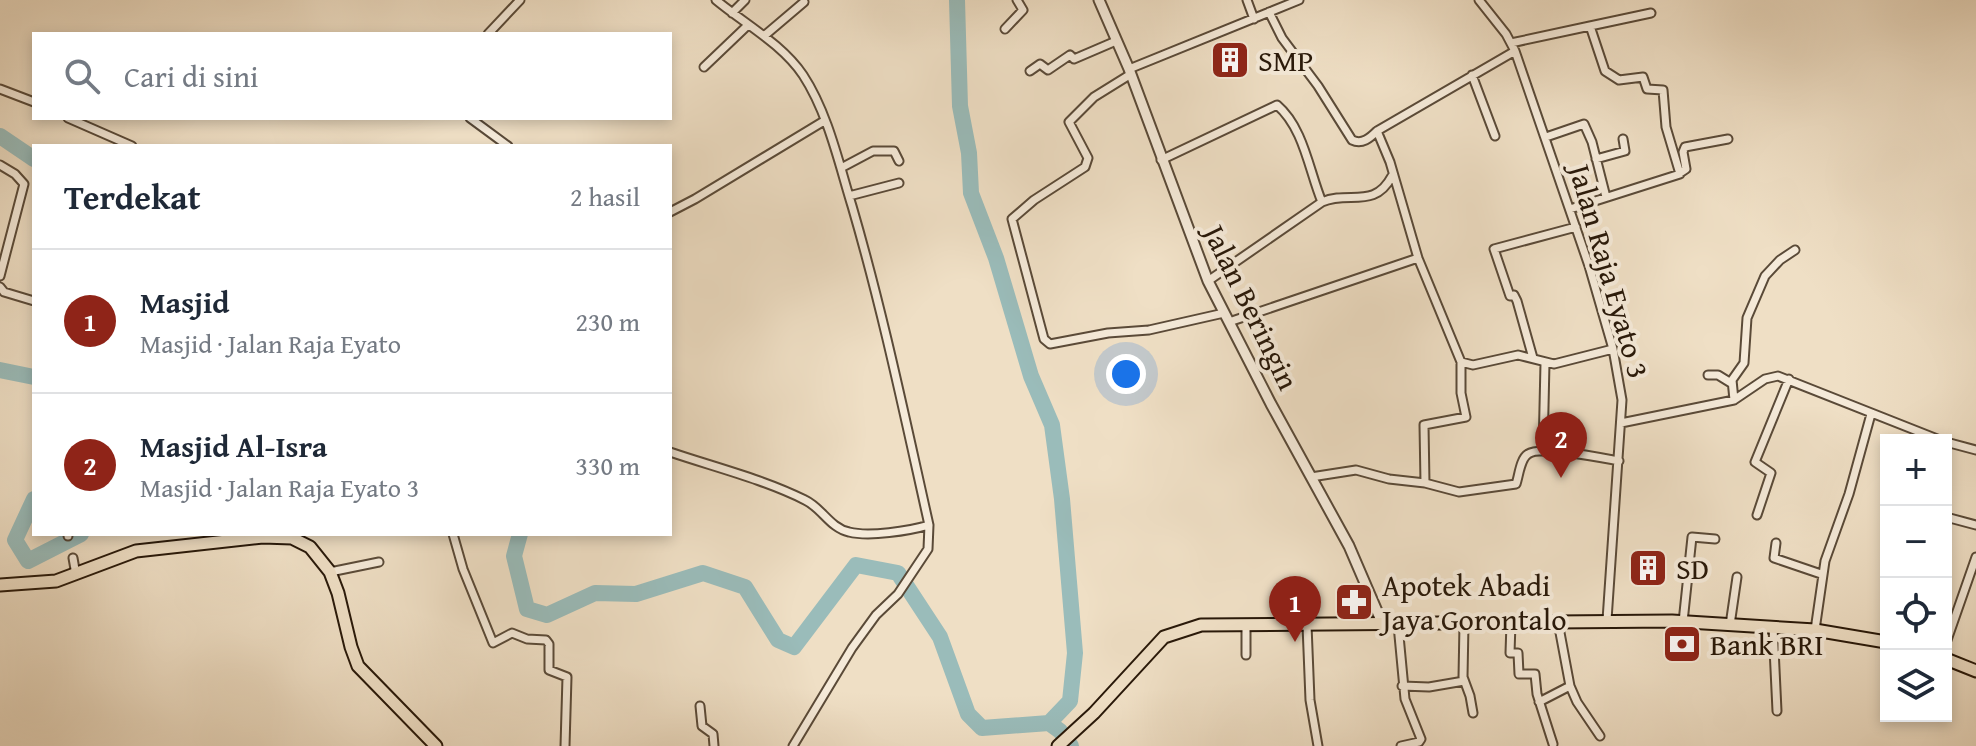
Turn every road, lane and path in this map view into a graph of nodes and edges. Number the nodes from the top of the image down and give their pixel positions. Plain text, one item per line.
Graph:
1 (520, 0) edge
2 (716, 0) edge
3 (745, 0) edge
4 (1017, 0) edge
5 (1099, 0) edge
6 (1247, 0) edge
7 (1299, 0) edge
8 (1479, 0) edge
9 (804, 2) dead end
10 (1269, 12) junction
11 (732, 13) junction
12 (1651, 13) dead end
13 (1254, 19) junction
14 (748, 25) junction
15 (1590, 26) junction
16 (1005, 29) dead end
17 (490, 32) edge
18 (764, 36) junction
19 (1116, 41) junction
20 (1513, 47) junction
21 (704, 67) dead end
22 (1030, 71) dead end
23 (1130, 71) junction
24 (1472, 75) junction
25 (0, 89) edge
26 (32, 101) edge
27 (73, 120) edge
28 (473, 120) edge
29 (824, 121) junction
30 (1377, 131) junction
31 (1495, 136) dead end
32 (1546, 137) junction
33 (1623, 139) dead end
34 (1728, 139) dead end
35 (127, 144) edge
36 (505, 144) edge
37 (1596, 159) junction
38 (1161, 160) junction
39 (899, 161) dead end
40 (0, 165) edge
41 (841, 168) junction
42 (1680, 173) junction
43 (1393, 175) junction
44 (899, 183) dead end
45 (849, 196) junction
46 (1606, 197) junction
47 (1322, 202) junction
48 (1570, 209) junction
49 (672, 211) edge
50 (1576, 227) junction
51 (1795, 250) dead end
52 (1418, 258) junction
53 (0, 276) edge
54 (1208, 281) junction
55 (0, 287) edge
56 (32, 300) edge
57 (1226, 317) junction
58 (1613, 349) junction
59 (1533, 358) junction
60 (1461, 362) junction
61 (1545, 363) junction
62 (1708, 375) dead end
63 (1789, 379) junction
64 (1731, 383) junction
65 (1734, 400) junction
66 (1871, 414) junction
67 (1621, 423) junction
68 (1924, 434) edge
69 (1952, 444) edge
70 (1976, 450) edge
71 (1543, 451) junction
72 (672, 453) edge
73 (1619, 461) junction
74 (1311, 477) junction
75 (1425, 483) junction
76 (1757, 515) dead end
77 (1952, 519) edge
78 (929, 525) junction
79 (1976, 525) edge
80 (454, 536) edge
81 (306, 538) edge
82 (1715, 539) dead end
83 (1776, 543) dead end
84 (1976, 557) edge
85 (73, 558) dead end
86 (379, 562) dead end
87 (330, 572) junction
88 (1821, 574) junction
89 (76, 575) junction
90 (1737, 577) dead end
91 (0, 585) edge
92 (1607, 620) junction
93 (1558, 622) junction
94 (1683, 622) junction
95 (1511, 623) junction
96 (1464, 624) junction
97 (1246, 625) junction
98 (1307, 625) junction
99 (1383, 625) junction
100 (1398, 625) junction
101 (1730, 625) junction
102 (1952, 626) edge
103 (1773, 627) junction
104 (1815, 630) junction
105 (1880, 641) edge
106 (1246, 655) dead end
107 (1952, 661) edge
108 (1976, 671) edge
109 (1464, 681) junction
110 (1402, 686) junction
111 (1570, 686) junction
112 (1539, 702) junction
113 (700, 706) dead end
114 (1777, 711) dead end
115 (1473, 713) dead end
116 (1600, 736) dead end
117 (1553, 744) dead end
118 (436, 746) edge
119 (565, 746) edge
120 (714, 746) edge
121 (793, 746) edge
122 (1058, 746) edge
123 (1318, 746) edge
124 (1401, 746) edge

1 - 17 street
2 - 11 street
3 - 11 street
4 - 16 street
5 - 19 street, Jalan Beringin
6 - 13 street
7 - 10 street
8 - 20 street, Jalan Raja Eyato 3
9 - 18 street
10 - 13 street
10 - 30 street
11 - 14 street
12 - 15 street
13 - 23 street
14 - 18 street
14 - 21 street
15 - 20 street
15 - 42 street
18 - 29 street
19 - 22 street
19 - 23 street, Jalan Beringin
20 - 24 street
20 - 32 street, Jalan Raja Eyato 3
23 - 38 street, Jalan Beringin
23 - 57 street
24 - 30 street
24 - 31 street
25 - 26 street
27 - 35 street
28 - 36 street
29 - 41 street
29 - 49 street
30 - 43 street
32 - 37 street
32 - 48 street, Jalan Raja Eyato 3
33 - 37 street
34 - 42 street
37 - 46 street
38 - 47 street
38 - 54 street, Jalan Beringin
39 - 41 street
40 - 53 street
41 - 45 street
42 - 46 street
43 - 47 street
43 - 52 street
44 - 45 street
45 - 78 street
46 - 48 street
47 - 54 street
48 - 50 street, Jalan Raja Eyato 3
50 - 58 street, Jalan Raja Eyato 3
50 - 59 street
51 - 64 street
52 - 57 street
52 - 60 street
54 - 57 street, Jalan Beringin
55 - 56 street
57 - 74 street, Jalan Beringin
58 - 61 street
58 - 67 street, Jalan Raja Eyato 3
59 - 60 street
59 - 61 street
60 - 75 street
61 - 71 street
62 - 64 street
63 - 65 street
63 - 66 street
63 - 76 street
64 - 65 street
65 - 67 street
66 - 68 street
66 - 88 street
67 - 73 street, Jalan Raja Eyato 3
69 - 70 street
71 - 73 street
71 - 75 street
72 - 78 street
73 - 92 street, Jalan Raja Eyato 3
74 - 75 street
74 - 99 street, Jalan Beringin
77 - 79 street
78 - 121 street
80 - 119 street
81 - 87 main road
81 - 89 main road
82 - 94 street
83 - 88 street
84 - 102 street
85 - 89 street
86 - 87 street
87 - 118 main road
88 - 104 street
89 - 91 main road
90 - 101 street
92 - 93 main road
92 - 94 main road
93 - 95 main road
93 - 111 street
94 - 101 main road
95 - 96 main road
95 - 112 street
96 - 100 main road
96 - 109 street
97 - 98 main road
97 - 106 street
97 - 122 main road
98 - 99 main road
98 - 123 street
99 - 100 main road
100 - 110 street
101 - 103 main road
103 - 104 main road
103 - 114 street
104 - 105 main road
107 - 108 main road
109 - 110 street
109 - 115 street
110 - 124 street
111 - 112 street
111 - 116 street
112 - 117 street
113 - 120 street

